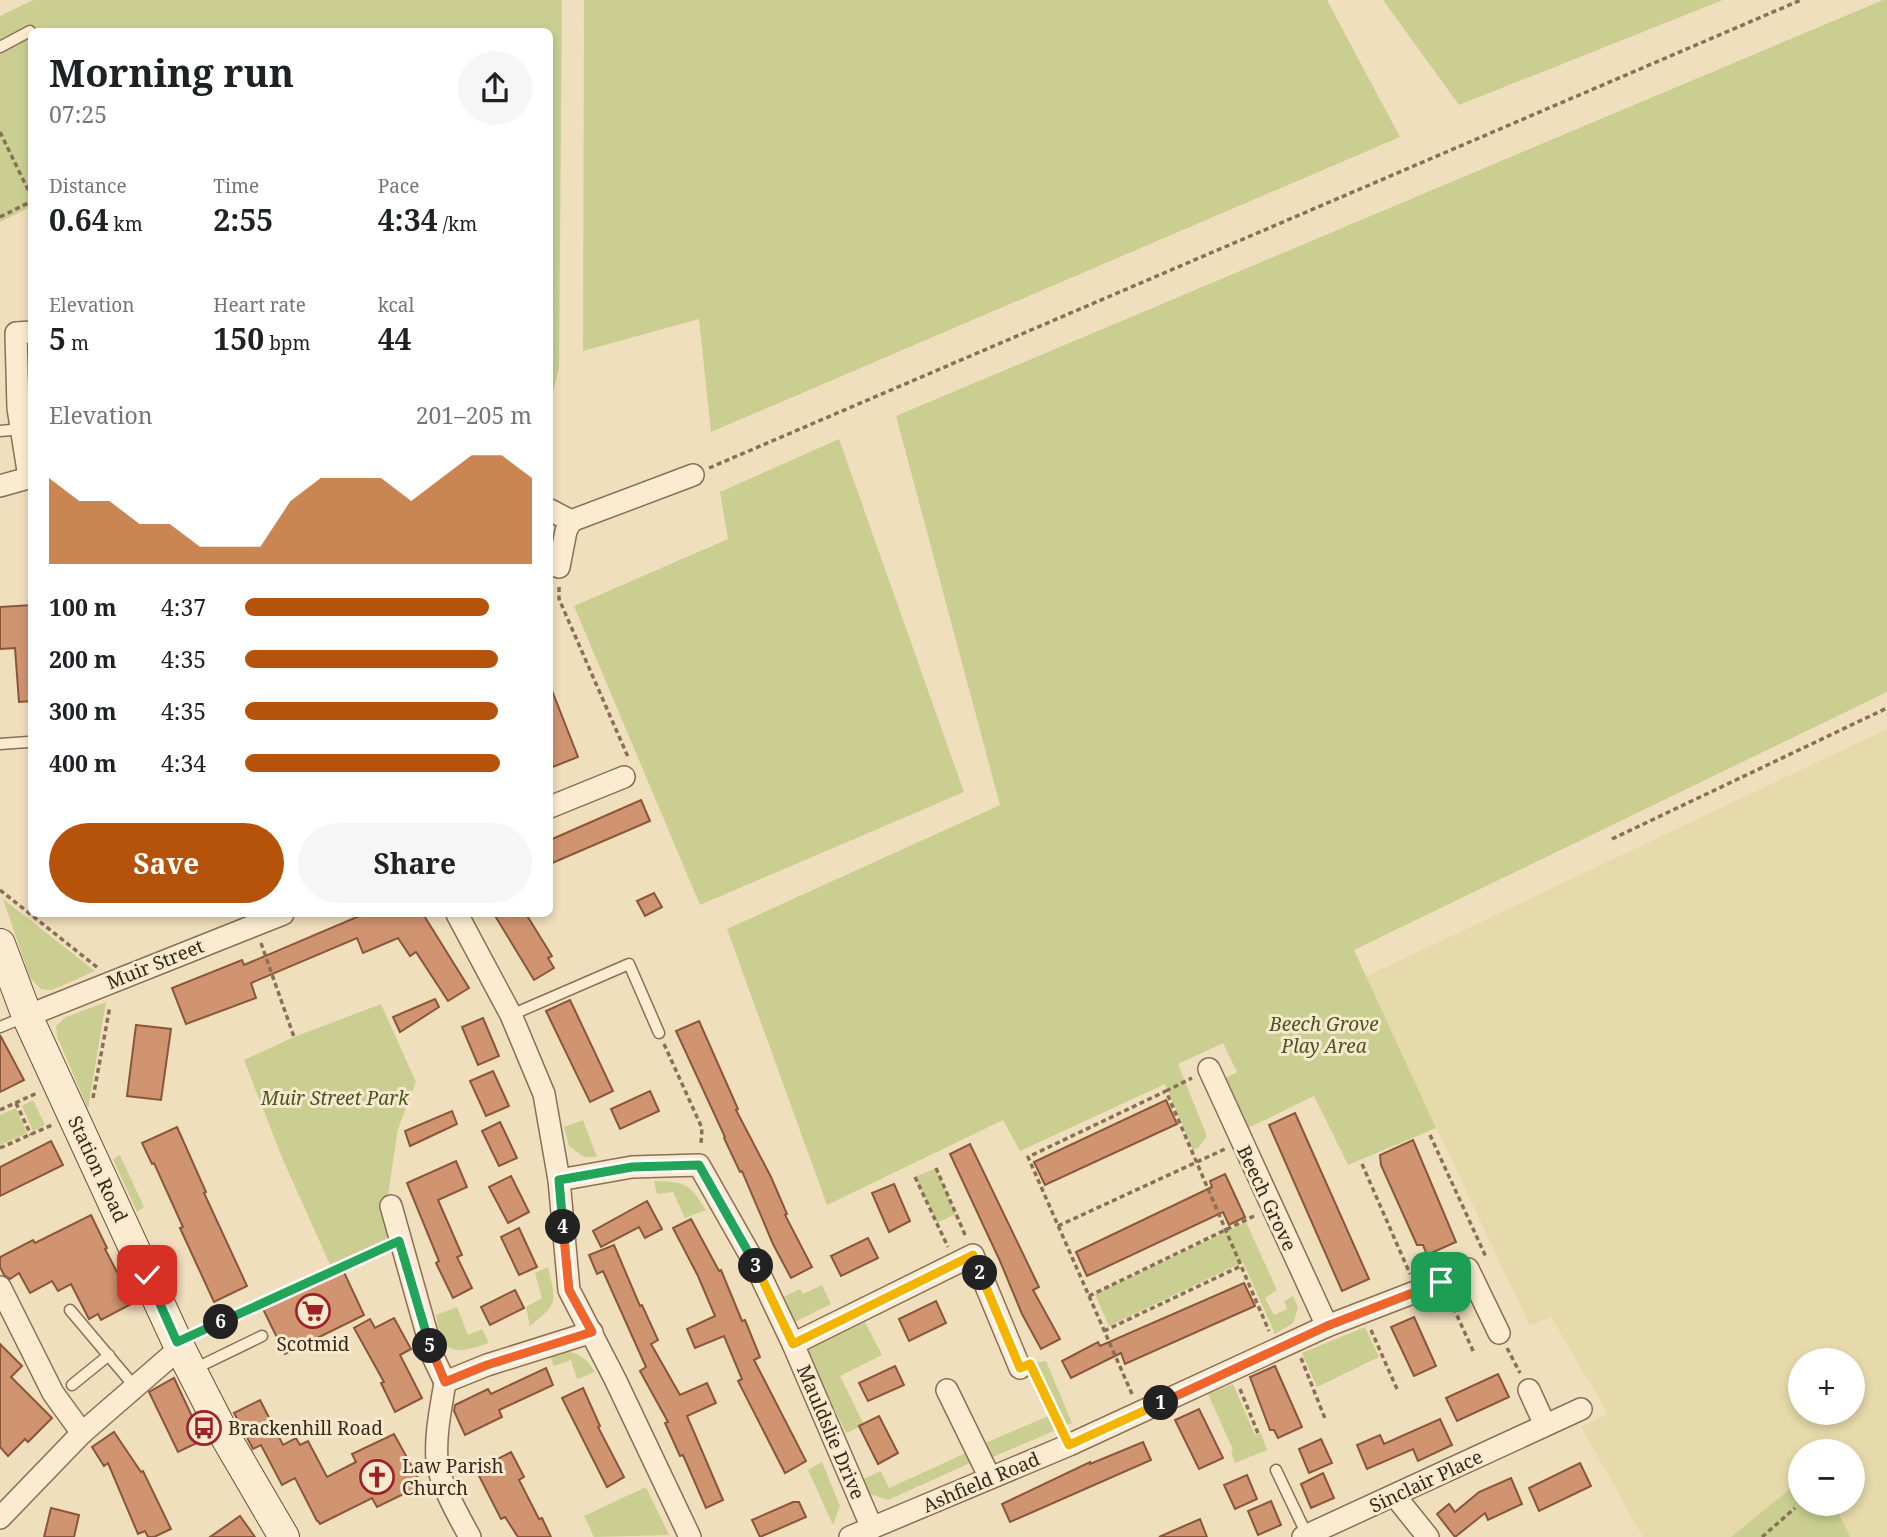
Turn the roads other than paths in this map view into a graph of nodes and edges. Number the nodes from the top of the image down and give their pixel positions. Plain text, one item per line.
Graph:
1 (28, 32) edge
2 (0, 47) edge
3 (16, 332) edge
4 (11, 430) edge
5 (28, 472) edge
6 (694, 475) road end
7 (28, 478) edge
8 (0, 486) edge
9 (553, 512) edge
10 (571, 521) junction
11 (559, 567) road end
12 (28, 742) edge
13 (0, 744) edge
14 (624, 777) road end
15 (553, 806) edge
16 (275, 917) edge
17 (459, 917) edge
18 (0, 944) edge
19 (511, 1015) junction
20 (14, 1021) edge
21 (659, 1033) road end
22 (1209, 1069) road end
23 (559, 1180) junction
24 (391, 1206) dead end
25 (0, 1287) edge
26 (70, 1310) dead end
27 (1327, 1326) junction
28 (592, 1332) junction
29 (1499, 1333) road end
30 (262, 1336) dead end
31 (793, 1344) junction
32 (183, 1353) junction
33 (109, 1355) junction
34 (1020, 1368) road end
35 (445, 1382) junction
36 (72, 1385) dead end
37 (135, 1387) junction
38 (947, 1390) dead end
39 (1529, 1390) road end
40 (1581, 1409) dead end
41 (1545, 1425) junction
42 (82, 1433) junction
43 (1276, 1470) dead end
44 (990, 1478) junction
45 (1395, 1496) junction
46 (0, 1518) edge
47 (872, 1528) junction
48 (1305, 1536) edge
49 (284, 1537) edge
50 (470, 1537) edge
51 (690, 1537) edge
52 (850, 1537) edge
53 (1428, 1537) edge

1 - 2 lane
3 - 4 street
4 - 5 street
6 - 10 street
7 - 8 street
9 - 10 street
10 - 11 street
12 - 13 lane
14 - 15 street
16 - 20 street, Muir Street
17 - 19 street
18 - 20 main road, Station Road
19 - 21 lane
19 - 23 street
20 - 32 main road, Station Road
22 - 27 street, Beech Grove
23 - 28 street
23 - 31 street, Mauldslie Drive
24 - 35 street
25 - 42 street
26 - 33 lane
27 - 29 street, Ashfield Road
27 - 44 street, Ashfield Road
28 - 35 street
28 - 51 street
30 - 32 lane
31 - 34 street
31 - 47 street, Mauldslie Drive
32 - 37 street
32 - 49 main road, Station Road
33 - 36 lane
33 - 37 lane
35 - 50 street
37 - 42 street
38 - 44 street
39 - 41 street
40 - 41 street, Sinclair Place
41 - 45 street, Sinclair Place
42 - 46 street
43 - 48 lane, Sinclair Place
44 - 47 street, Ashfield Road
45 - 48 street, Sinclair Place
45 - 53 street
47 - 52 street, Ashfield Road

